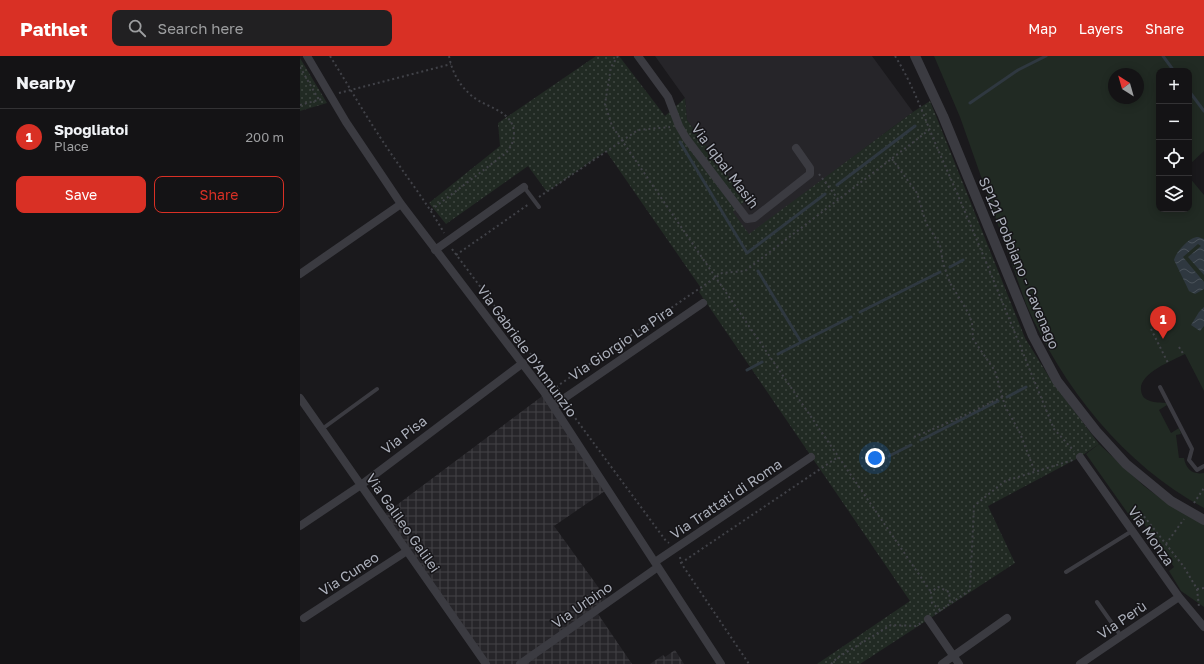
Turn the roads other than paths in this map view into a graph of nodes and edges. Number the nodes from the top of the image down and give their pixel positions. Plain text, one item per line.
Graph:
1 (307, 56) edge
2 (638, 56) edge
3 (915, 56) edge
4 (796, 148) dead end
5 (524, 187) joint
6 (401, 204) junction
7 (539, 207) dead end
8 (435, 250) junction
9 (300, 274) edge
10 (703, 303) dead end
11 (523, 363) junction
12 (1160, 387) dead end
13 (377, 389) dead end
14 (300, 398) edge
15 (553, 406) junction
16 (322, 429) junction
17 (811, 457) dead end
18 (1080, 458) road end
19 (1204, 466) edge
20 (361, 485) junction
21 (1204, 520) edge
22 (300, 526) edge
23 (1132, 531) junction
24 (407, 551) junction
25 (657, 565) junction
26 (1066, 572) dead end
27 (1179, 597) junction
28 (1097, 602) dead end
29 (304, 618) dead end
30 (1007, 618) dead end
31 (928, 619) road end
32 (1204, 627) edge
33 (1121, 636) junction
34 (954, 656) junction
35 (486, 664) edge
36 (520, 664) edge
37 (722, 664) edge
38 (942, 664) edge
39 (959, 664) edge
40 (1080, 664) edge

1 - 6 street, Via Gabriele D'Annunzio
2 - 4 street, Via Iqbal Masih
3 - 21 street, SP121 Pobbiano - Cavenago
5 - 7 lane
5 - 8 street
6 - 8 street, Via Gabriele D'Annunzio
6 - 9 street
8 - 11 street, Via Gabriele D'Annunzio
10 - 15 street, Via Giorgio La Pira
11 - 15 street, Via Gabriele D'Annunzio
11 - 20 street, Via Pisa
12 - 19 lane
13 - 16 lane
14 - 16 street, Via Galileo Galilei
15 - 25 street, Via Gabriele D'Annunzio
16 - 20 street, Via Galileo Galilei
17 - 25 street, Via Trattati di Roma
18 - 23 street, Via Monza
20 - 22 street, Via Pisa
20 - 24 street, Via Galileo Galilei
23 - 26 lane
23 - 27 street, Via Monza
24 - 29 street, Via Cuneo
24 - 35 street, Via Galileo Galilei
25 - 36 street, Via Urbino
25 - 37 street, Via Gabriele D'Annunzio
27 - 32 street, Via Monza
27 - 33 street, Via Perù
28 - 33 lane
30 - 34 street
31 - 34 street
33 - 40 street, Via Perù
34 - 38 street
34 - 39 street

